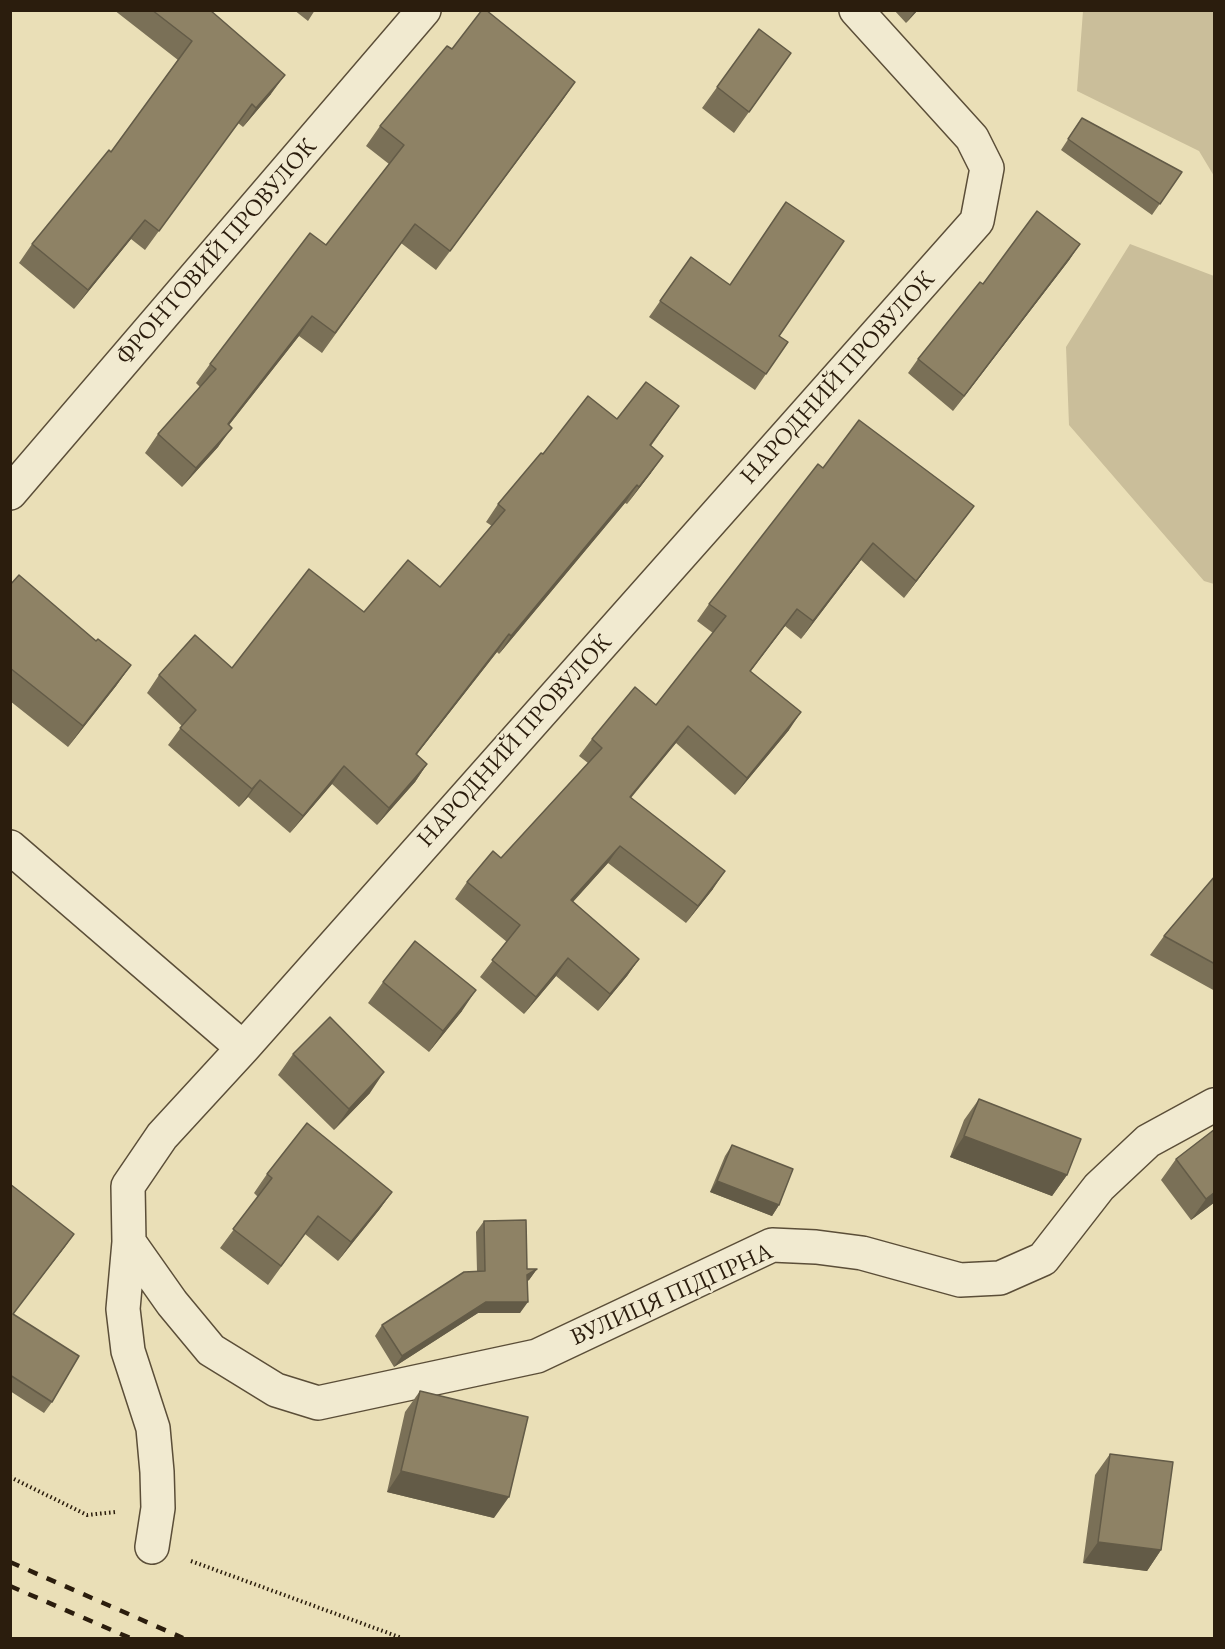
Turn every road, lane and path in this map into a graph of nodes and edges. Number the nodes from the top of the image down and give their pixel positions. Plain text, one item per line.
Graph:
1 (424, 10) edge
2 (856, 10) edge
3 (10, 493) edge
4 (10, 847) edge
5 (243, 1048) junction
6 (1215, 1105) edge
7 (129, 1242) junction
8 (10, 1477) edge
9 (158, 1508) junction
10 (152, 1547) joint
11 (402, 1638) edge

1 - 3 street, ФРОНТОВИЙ ПРОВУЛОК
2 - 5 street, НАРОДНИЙ ПРОВУЛОК
4 - 5 street
5 - 7 street, НАРОДНИЙ ПРОВУЛОК
6 - 7 street, ВУЛИЦЯ ПІДГІРНА
7 - 9 street, НАРОДНИЙ ПРОВУЛОК
8 - 9 path
9 - 10 street, НАРОДНИЙ ПРОВУЛОК
10 - 11 path

